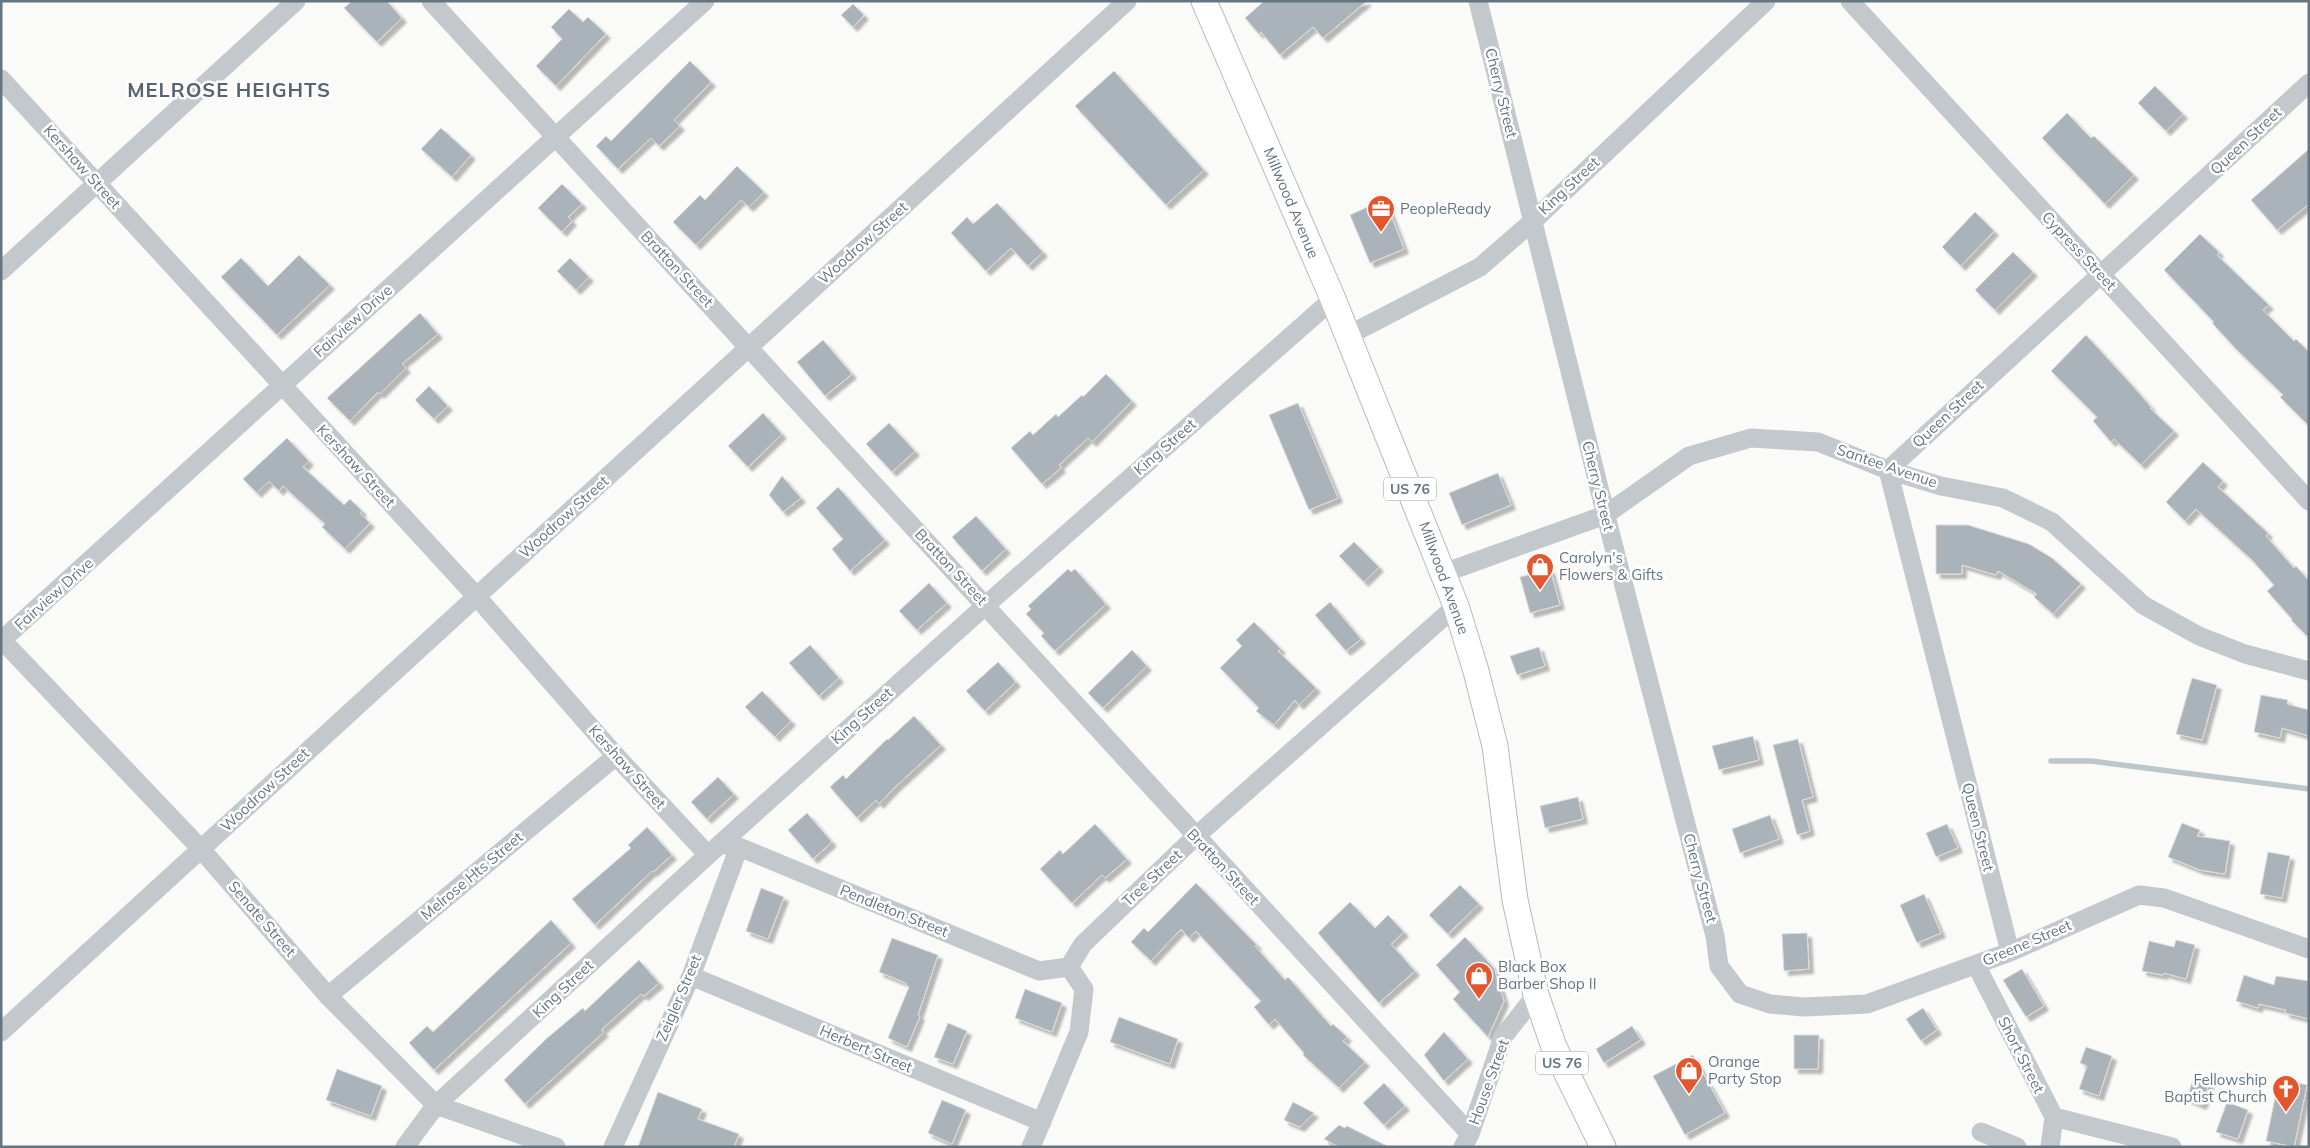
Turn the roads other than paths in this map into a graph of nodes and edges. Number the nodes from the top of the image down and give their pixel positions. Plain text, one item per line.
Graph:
1 (296, 1) edge
2 (431, 1) edge
3 (705, 1) edge
4 (1127, 1) edge
5 (1204, 1) edge
6 (1478, 1) edge
7 (1766, 1) edge
8 (1850, 1) edge
9 (1, 79) edge
10 (2309, 84) edge
11 (556, 137) junction
12 (96, 184) junction
13 (1533, 221) junction
14 (1, 271) edge
15 (2100, 274) junction
16 (1333, 299) junction
17 (1347, 336) junction
18 (749, 347) junction
19 (282, 386) junction
20 (1888, 470) junction
21 (2309, 501) edge
22 (1606, 515) junction
23 (1444, 573) junction
24 (477, 597) junction
25 (986, 605) junction
26 (1456, 606) junction
27 (2, 640) edge
28 (2309, 671) edge
29 (616, 756) junction
30 (1195, 837) junction
31 (739, 847) junction
32 (201, 849) junction
33 (714, 849) junction
34 (2309, 949) edge
35 (2010, 952) junction
36 (1976, 965) junction
37 (1069, 967) junction
38 (691, 976) junction
39 (1740, 994) joint
40 (1536, 995) junction
41 (328, 996) junction
42 (1, 1032) edge
43 (436, 1106) junction
44 (2054, 1117) junction
45 (1042, 1122) junction
46 (1981, 1132) dead end
47 (1467, 1140) edge
48 (405, 1147) edge
49 (556, 1147) edge
50 (613, 1147) edge
51 (1031, 1147) edge
52 (1603, 1147) edge
53 (2017, 1147) edge
54 (2050, 1147) edge
55 (2172, 1147) edge

1 - 12 street
2 - 11 street, Bratton Street
3 - 11 street, Fairview Drive
4 - 18 street, Woodrow Street
5 - 16 main road, Millwood Avenue / US 76
6 - 13 street, Cherry Street
7 - 13 street, King Street
8 - 15 street, Cypress Street
9 - 12 street, Kershaw Street
10 - 15 street, Queen Street
11 - 18 street, Bratton Street
11 - 19 street, Fairview Drive
12 - 14 street
12 - 19 street, Kershaw Street
13 - 17 street, King Street
13 - 22 street, Cherry Street
15 - 20 street, Queen Street
15 - 21 street, Cypress Street
16 - 17 main road, Millwood Avenue / US 76
16 - 25 street, King Street
17 - 23 main road, Millwood Avenue / US 76
18 - 24 street, Woodrow Street
18 - 25 street, Bratton Street
19 - 24 street, Kershaw Street
19 - 27 street, Fairview Drive
20 - 22 street, Santee Avenue
20 - 28 street, Santee Avenue
20 - 35 street, Queen Street
22 - 23 street, Santee Avenue
22 - 39 street, Cherry Street
23 - 26 main road, Millwood Avenue / US 76
24 - 29 street, Kershaw Street
24 - 32 street, Woodrow Street
25 - 30 street, Bratton Street
25 - 33 street, King Street
26 - 30 street, Tree Street
26 - 40 main road, Millwood Avenue / US 76
27 - 32 street, Senate Street
29 - 33 street, Kershaw Street
29 - 41 street, Melrose Hts Street
30 - 37 street, Tree Street
30 - 47 street, Bratton Street
31 - 33 street, Pendleton Street
31 - 37 street, Pendleton Street
31 - 38 street, Zeigler Street
32 - 41 street, Senate Street
32 - 42 street, Woodrow Street
33 - 43 street, King Street
34 - 35 street, Greene Street
35 - 36 street, Greene Street
36 - 39 street, Greene Street
36 - 44 street, Short Street
37 - 45 street
38 - 45 street, Herbert Street
38 - 50 street, Zeigler Street
40 - 47 street, House Street
40 - 52 main road, Millwood Avenue / US 76
41 - 43 street, Senate Street
43 - 48 street, King Street
43 - 49 street, Senate Street
44 - 54 street
44 - 55 street
45 - 51 street
46 - 53 street

